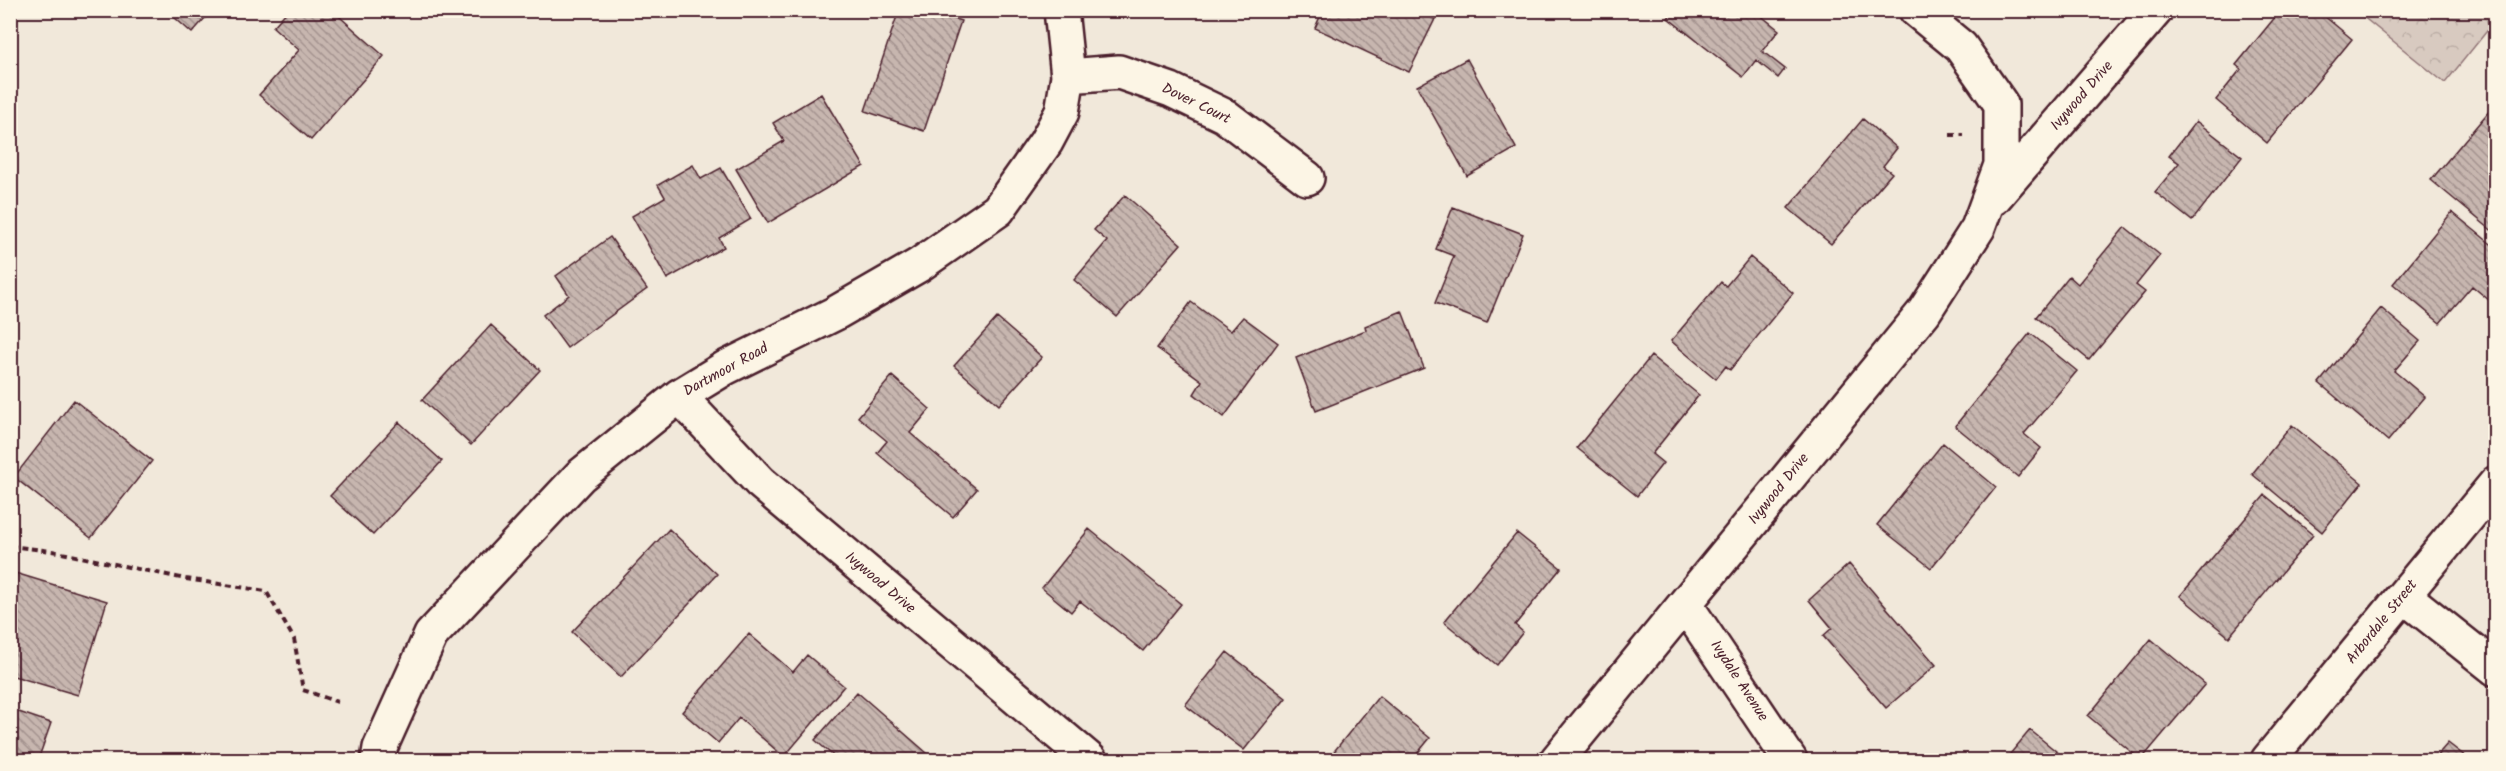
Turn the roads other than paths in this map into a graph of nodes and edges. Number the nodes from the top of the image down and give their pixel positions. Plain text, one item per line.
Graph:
1 (1061, 10) edge
2 (1916, 10) edge
3 (2156, 10) edge
4 (1068, 76) junction
5 (1307, 178) dead end
6 (1986, 208) junction
7 (679, 396) junction
8 (2496, 483) edge
9 (2404, 596) junction
10 (1685, 604) junction
11 (2496, 669) edge
12 (378, 760) edge
13 (1090, 760) edge
14 (1557, 760) edge
15 (1790, 760) edge
16 (2268, 760) edge

1 - 4 street, Dartmoor Road
2 - 6 street, Ivywood Drive
3 - 6 street, Ivywood Drive
4 - 5 street, Dover Court
4 - 7 street, Dartmoor Road
6 - 10 street, Ivywood Drive
7 - 12 street, Dartmoor Road
7 - 13 street, Ivywood Drive
8 - 9 street, Arbordale Street
9 - 11 street
9 - 16 street, Arbordale Street
10 - 14 street, Ivywood Drive
10 - 15 street, Ivydale Avenue

